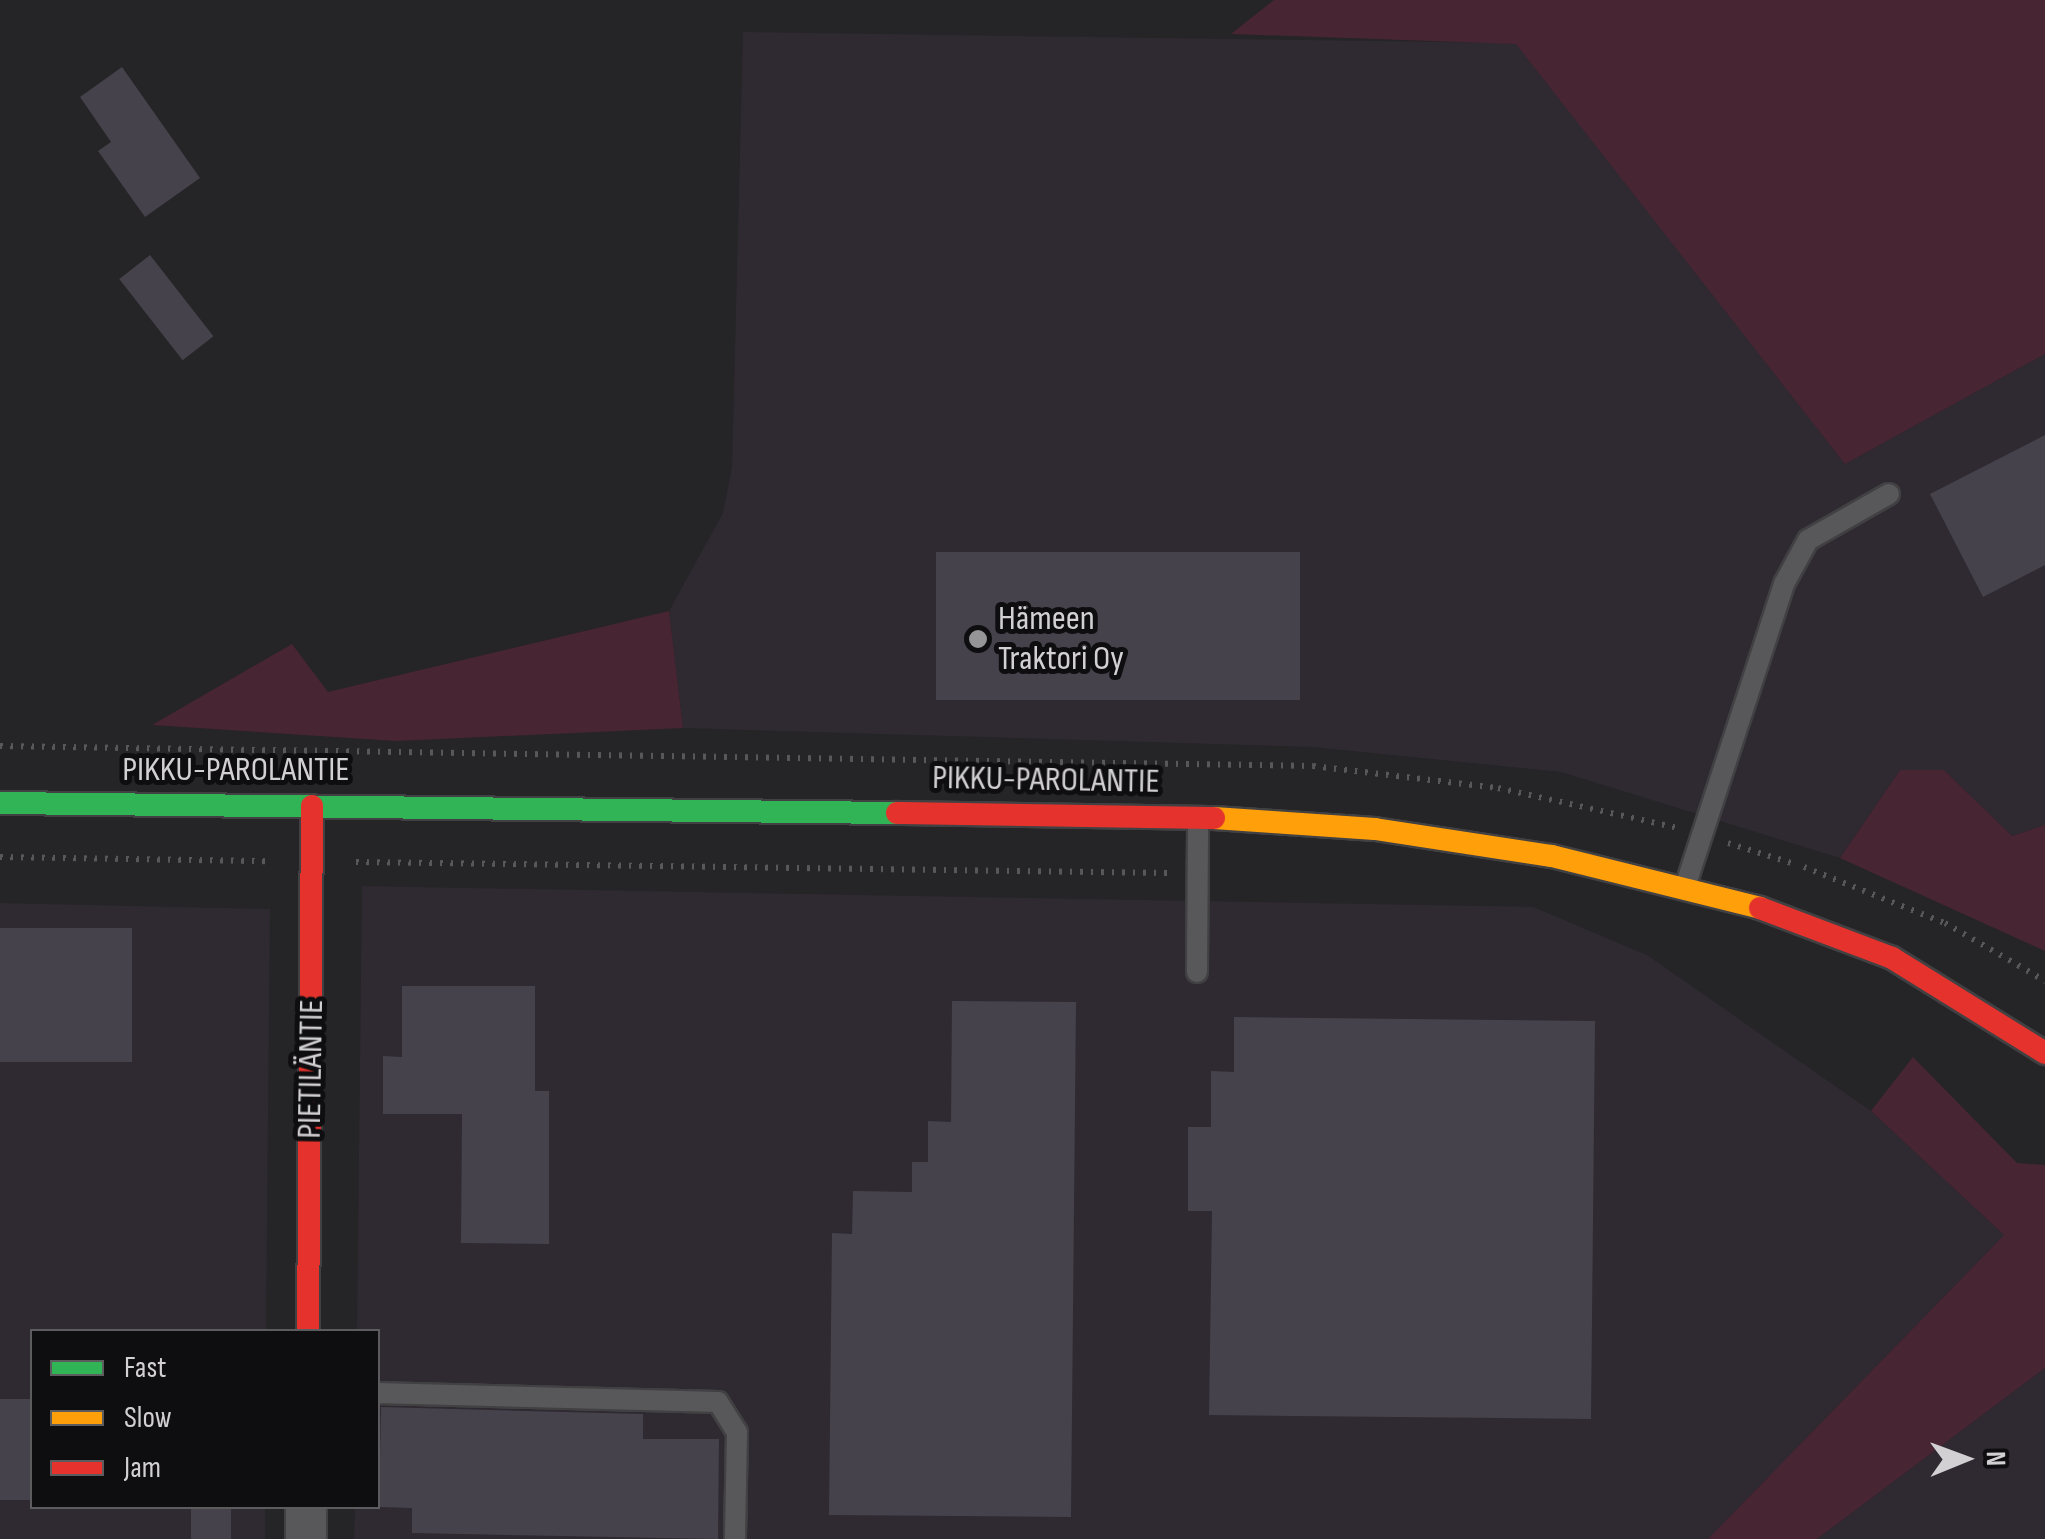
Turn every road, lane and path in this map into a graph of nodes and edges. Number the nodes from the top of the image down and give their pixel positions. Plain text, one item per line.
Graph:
1 (1889, 494) dead end
2 (0, 804) edge
3 (312, 806) junction
4 (1198, 817) junction
5 (0, 857) edge
6 (312, 862) junction
7 (1197, 874) junction
8 (1686, 884) junction
9 (1197, 972) dead end
10 (2045, 1053) edge
11 (308, 1329) edge
12 (380, 1392) edge
13 (306, 1509) edge
14 (306, 1539) edge
15 (735, 1539) edge

1 - 8 lane
2 - 3 main road, PIKKU-PAROLANTIE
3 - 4 main road, PIKKU-PAROLANTIE
3 - 6 main road, PIETILÄNTIE
4 - 7 lane
4 - 8 main road, PIKKU-PAROLANTIE
5 - 6 path
6 - 7 path
6 - 11 main road, PIETILÄNTIE
7 - 9 lane
8 - 10 main road, PIKKU-PAROLANTIE
12 - 15 lane
13 - 14 street

